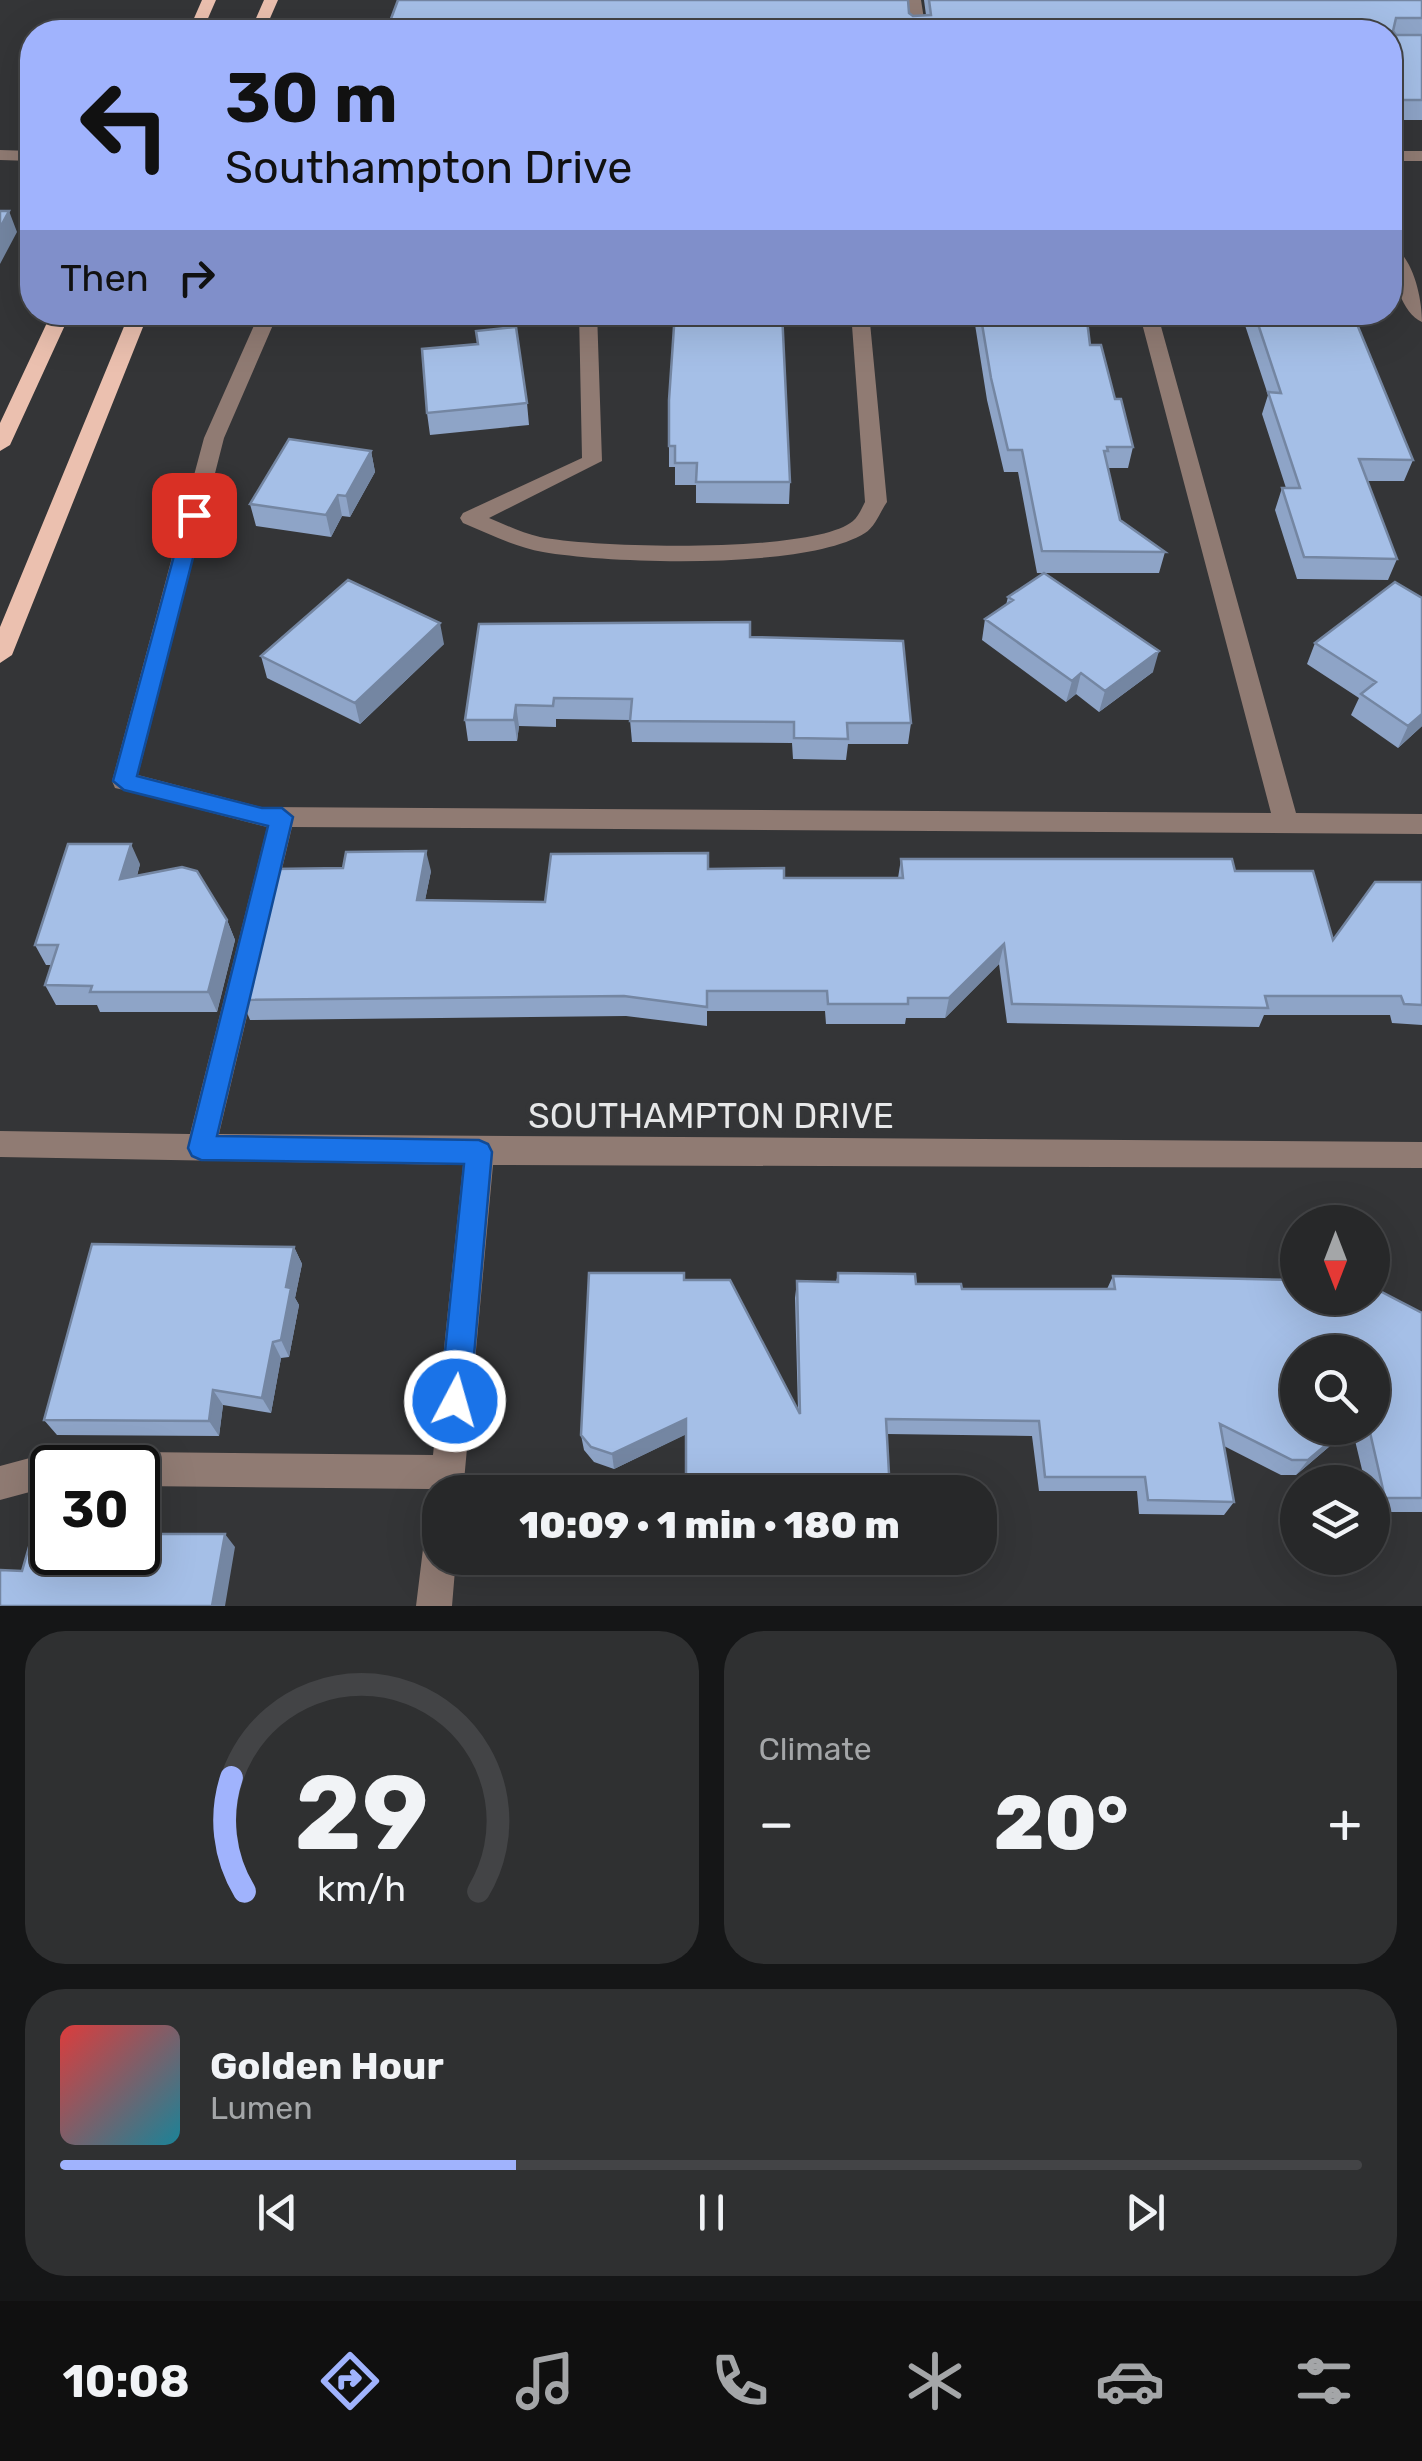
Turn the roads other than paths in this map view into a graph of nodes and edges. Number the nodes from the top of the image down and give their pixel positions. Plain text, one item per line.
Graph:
1 (1402, 275) edge
2 (1422, 316) edge
3 (56, 325) edge
4 (135, 325) edge
5 (263, 325) edge
6 (588, 325) edge
7 (861, 325) edge
8 (1152, 325) edge
9 (0, 445) edge
10 (0, 655) edge
11 (282, 817) junction
12 (1286, 823) junction
13 (1422, 824) edge
14 (0, 1144) edge
15 (201, 1148) junction
16 (479, 1152) junction
17 (1422, 1156) edge
18 (160, 1470) edge
19 (30, 1475) edge
20 (448, 1475) edge
21 (422, 1481) edge
22 (0, 1483) edge
23 (437, 1575) edge
24 (434, 1606) edge

1 - 2 street
3 - 9 main road
4 - 10 main road
5 - 11 street
6 - 7 street
8 - 12 street
11 - 12 street
11 - 15 street
12 - 13 street
14 - 15 street, SOUTHAMPTON DRIVE
15 - 16 street, SOUTHAMPTON DRIVE
16 - 17 street, SOUTHAMPTON DRIVE
16 - 20 street
18 - 21 street
19 - 22 street
23 - 24 street

